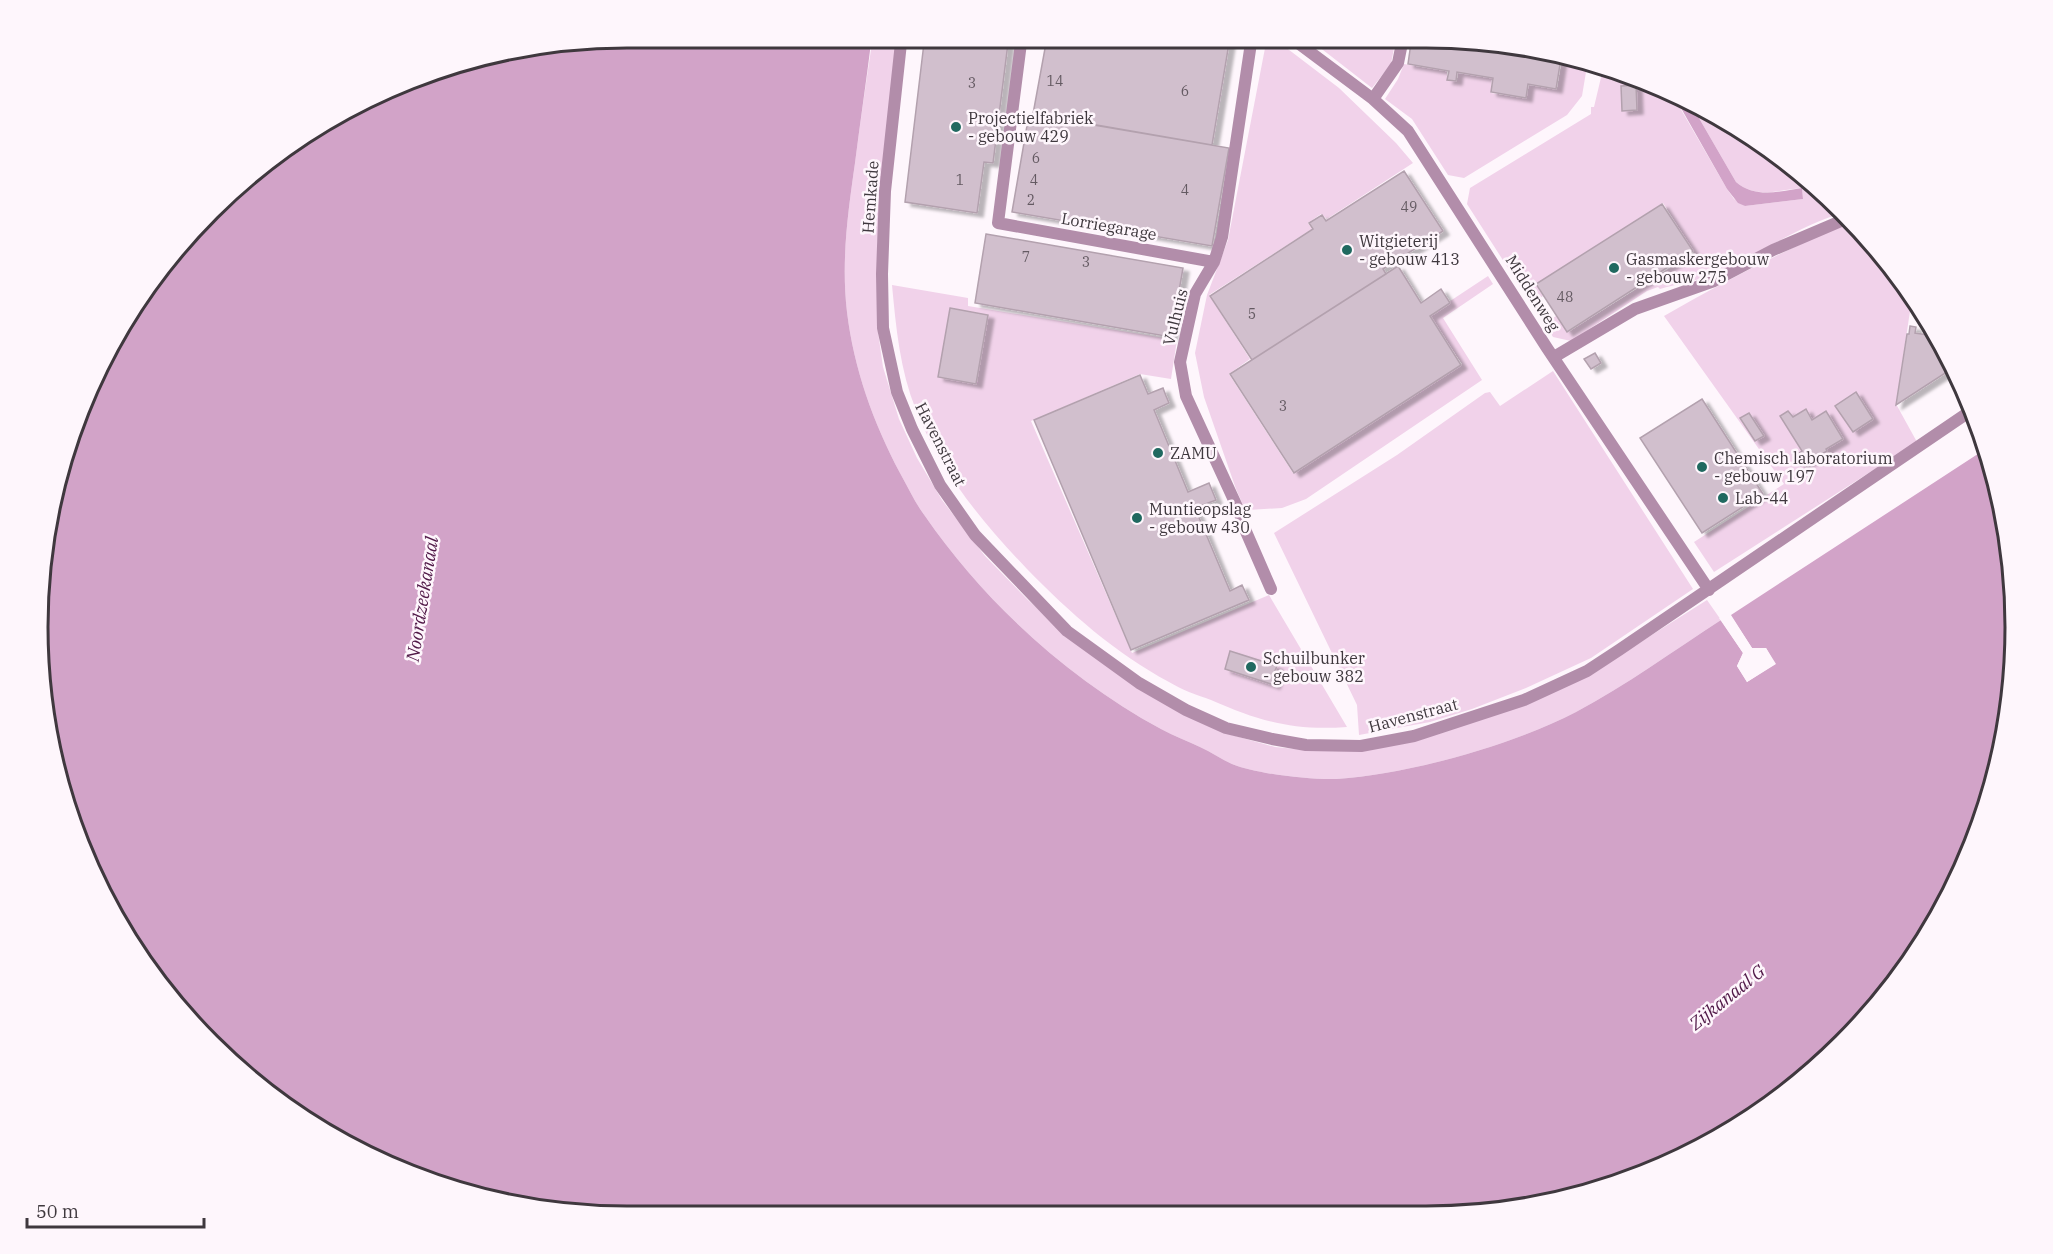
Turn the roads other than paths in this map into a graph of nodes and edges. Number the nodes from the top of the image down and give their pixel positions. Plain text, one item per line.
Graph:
1 (900, 48) edge
2 (1021, 48) edge
3 (1250, 48) edge
4 (1306, 48) edge
5 (1401, 48) edge
6 (1373, 99) junction
7 (1839, 222) edge
8 (1214, 262) junction
9 (887, 354) joint
10 (1554, 357) junction
11 (1965, 415) edge
12 (1271, 589) dead end
13 (1709, 590) junction

1 - 9 street, Hemkade
2 - 8 street, Lorriegarage
3 - 8 street, Vulhuis
4 - 6 street, Middenweg
5 - 6 street
6 - 10 street, Middenweg
7 - 10 street
8 - 12 street, Vulhuis
9 - 13 street, Havenstraat
10 - 13 street, Middenweg
11 - 13 street, Havenstraat

